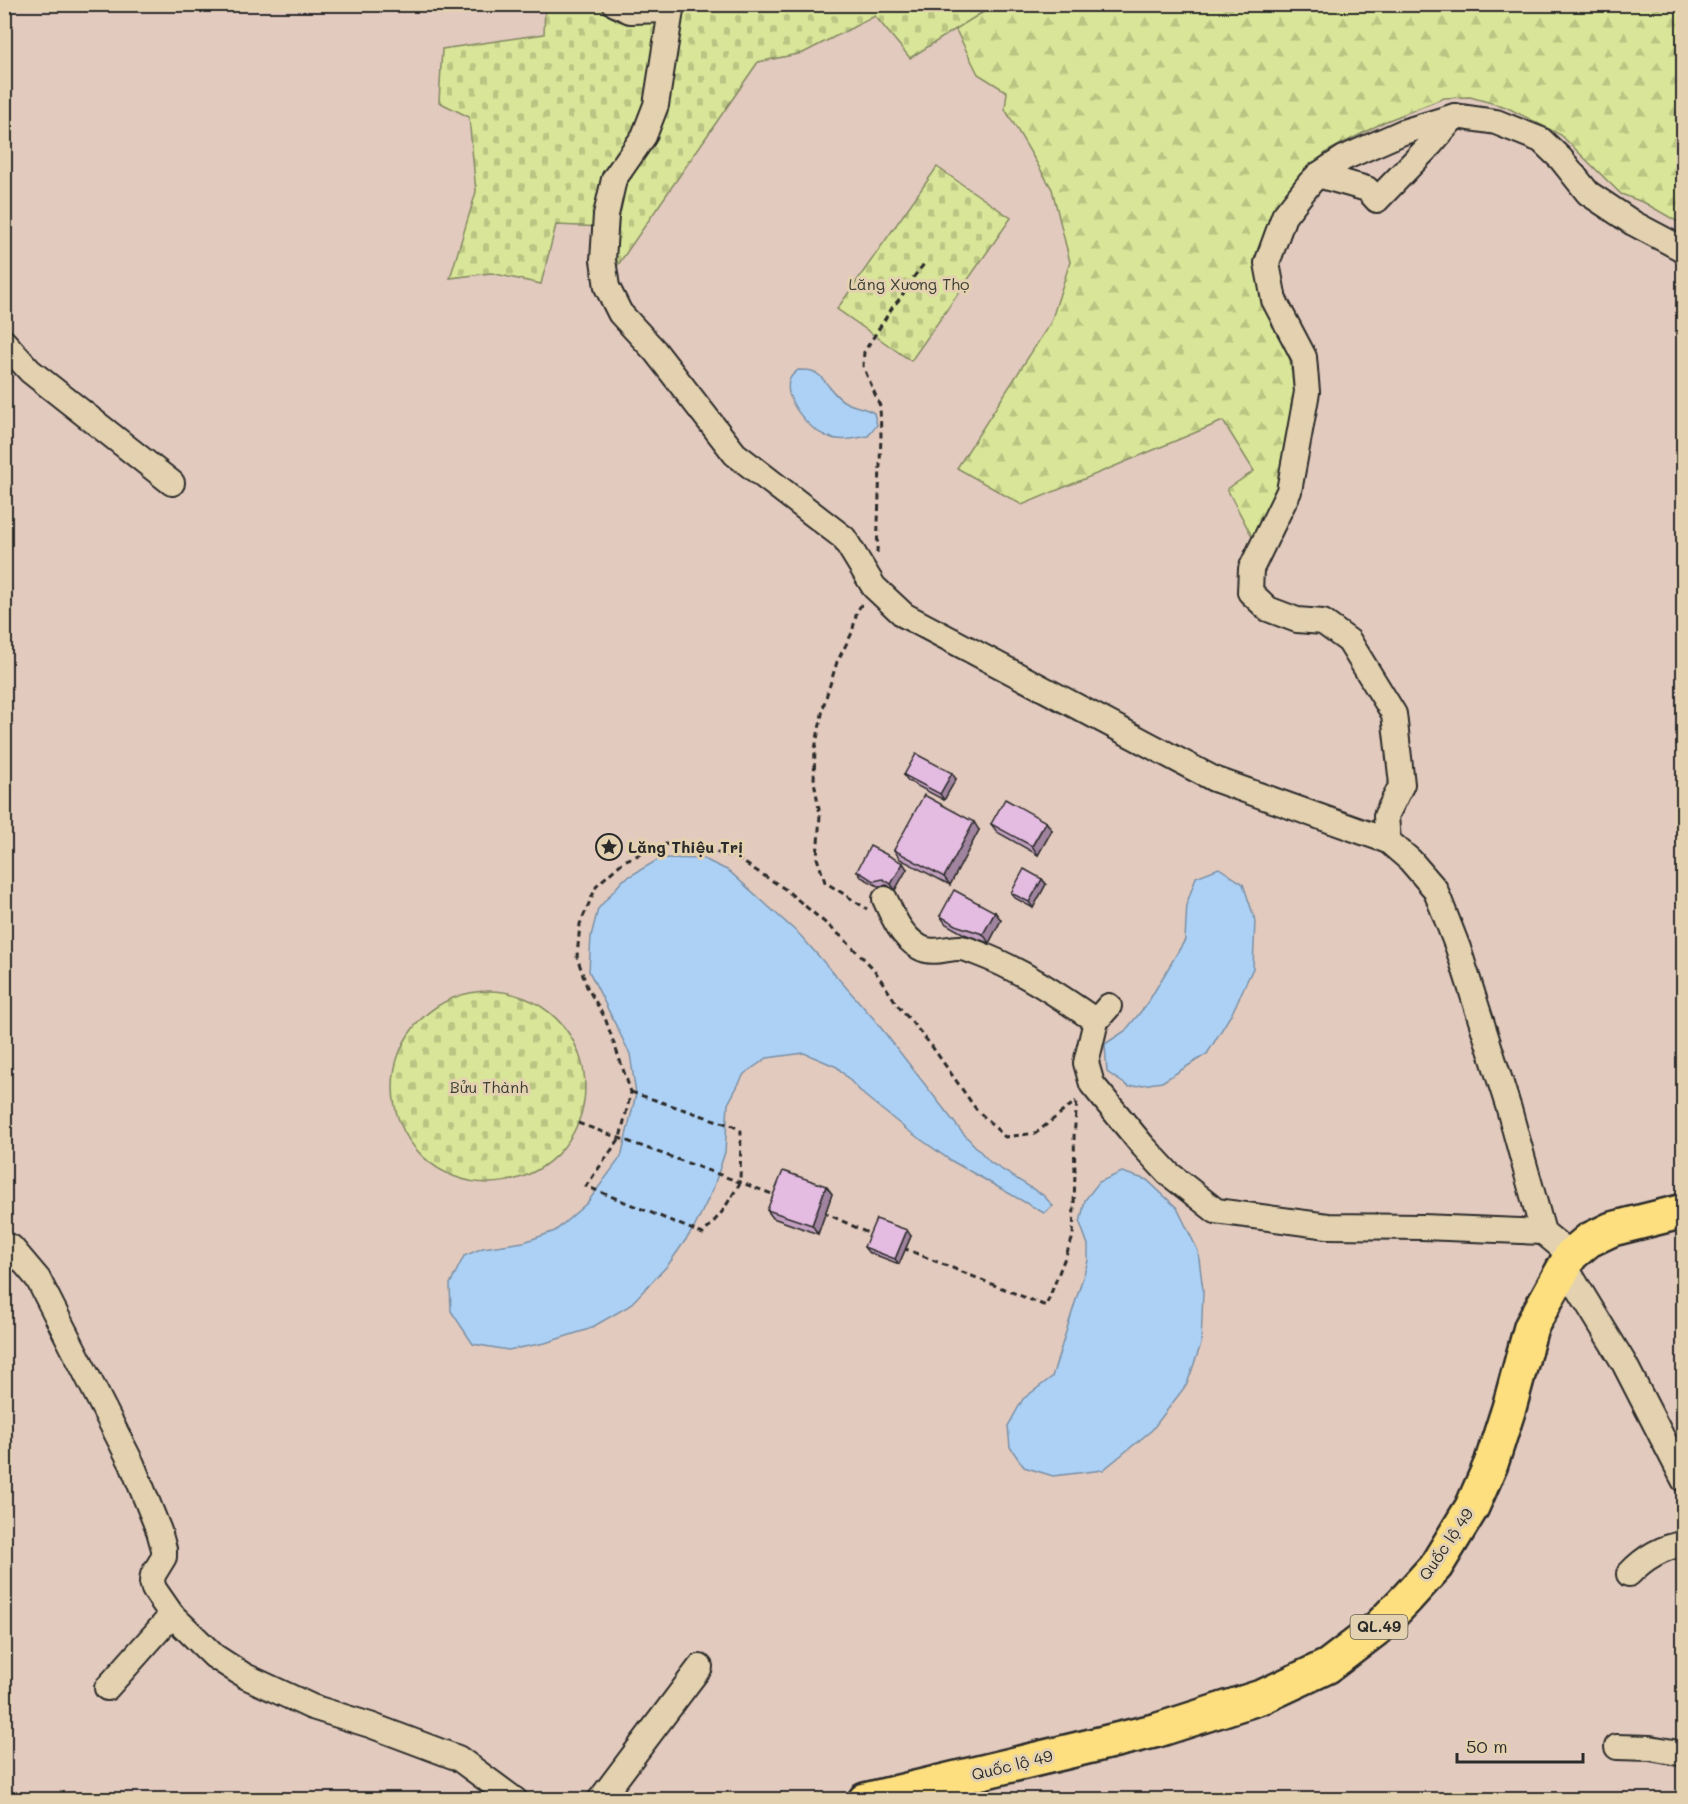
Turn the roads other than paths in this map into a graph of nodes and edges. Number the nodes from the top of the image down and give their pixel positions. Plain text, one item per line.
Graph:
1 (615, 4) edge
2 (671, 7) edge
3 (1455, 116) junction
4 (1318, 175) junction
5 (1683, 250) edge
6 (4, 342) edge
7 (172, 483) dead end
8 (1388, 841) junction
9 (885, 899) dead end
10 (1683, 1211) edge
11 (1544, 1233) junction
12 (4, 1245) edge
13 (1568, 1261) junction
14 (1683, 1480) edge
15 (1683, 1544) edge
16 (1629, 1574) dead end
17 (172, 1615) junction
18 (700, 1667) dead end
19 (107, 1688) dead end
20 (1617, 1747) dead end
21 (1683, 1754) edge
22 (515, 1800) edge
23 (600, 1800) edge
24 (865, 1800) edge

1 - 2 street
2 - 8 street
3 - 4 street
3 - 4 street
3 - 5 street
4 - 8 street
6 - 7 street
8 - 11 street
9 - 11 street
10 - 13 highway, Quốc lộ 49 / QL.49
11 - 13 street
12 - 17 street
13 - 14 street
13 - 24 highway, Quốc lộ 49 / QL.49
15 - 16 street
17 - 19 street
17 - 22 street
18 - 23 street
20 - 21 street

